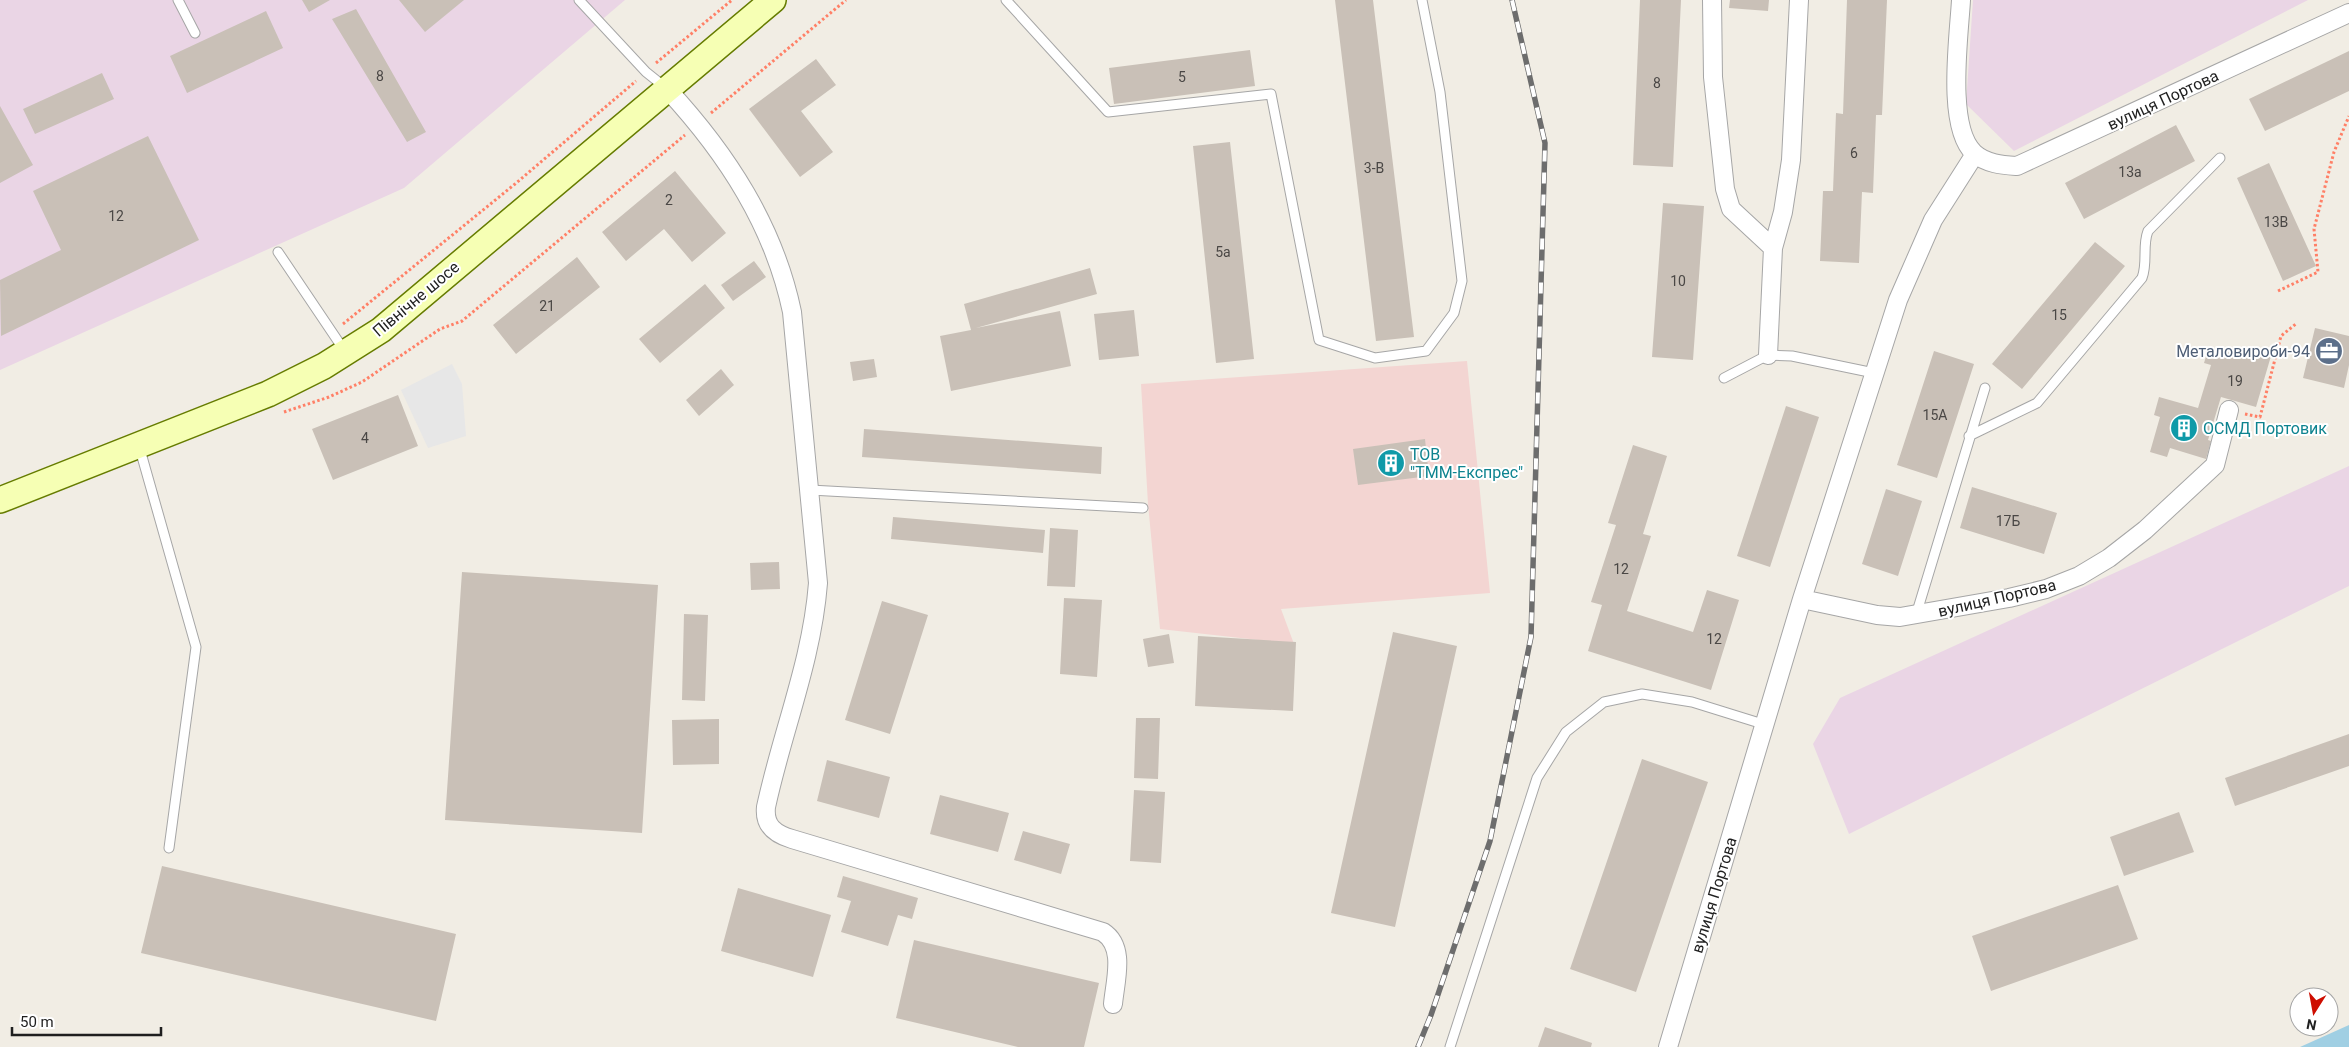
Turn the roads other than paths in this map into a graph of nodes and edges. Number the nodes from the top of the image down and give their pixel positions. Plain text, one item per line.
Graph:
1 (178, 0) edge
2 (579, 0) edge
3 (773, 0) edge
4 (1006, 0) edge
5 (1422, 0) edge
6 (1712, 0) edge
7 (1799, 0) edge
8 (1961, 0) edge
9 (2349, 13) edge
10 (195, 33) dead end
11 (668, 90) junction
12 (1975, 154) junction
13 (2220, 158) dead end
14 (1773, 248) junction
15 (278, 252) dead end
16 (339, 343) junction
17 (1768, 356) junction
18 (1874, 373) junction
19 (1724, 378) dead end
20 (1985, 388) dead end
21 (2229, 410) road end
22 (1969, 436) junction
23 (139, 445) junction
24 (810, 490) junction
25 (0, 500) edge
26 (1143, 508) dead end
27 (1802, 599) junction
28 (1916, 616) junction
29 (1766, 726) junction
30 (169, 848) dead end
31 (1113, 1004) dead end
32 (1450, 1047) edge
33 (1668, 1047) edge

1 - 10 lane
2 - 11 lane
3 - 11 main road, Північне шосе
4 - 5 lane
6 - 14 street
7 - 14 street
8 - 12 street
9 - 12 street, вулиця Портова
11 - 16 main road, Північне шосе
11 - 24 street
12 - 18 street, вулиця Портова
13 - 22 lane
14 - 17 street
15 - 16 lane
16 - 23 main road, Північне шосе
17 - 18 lane
17 - 19 lane
18 - 27 street, вулиця Портова
20 - 22 lane
21 - 28 street, вулиця Портова
22 - 28 lane
23 - 25 main road, Північне шосе
23 - 30 lane
24 - 26 lane
24 - 31 street
27 - 28 street, вулиця Портова
27 - 29 street, вулиця Портова
29 - 32 lane
29 - 33 street, вулиця Портова

